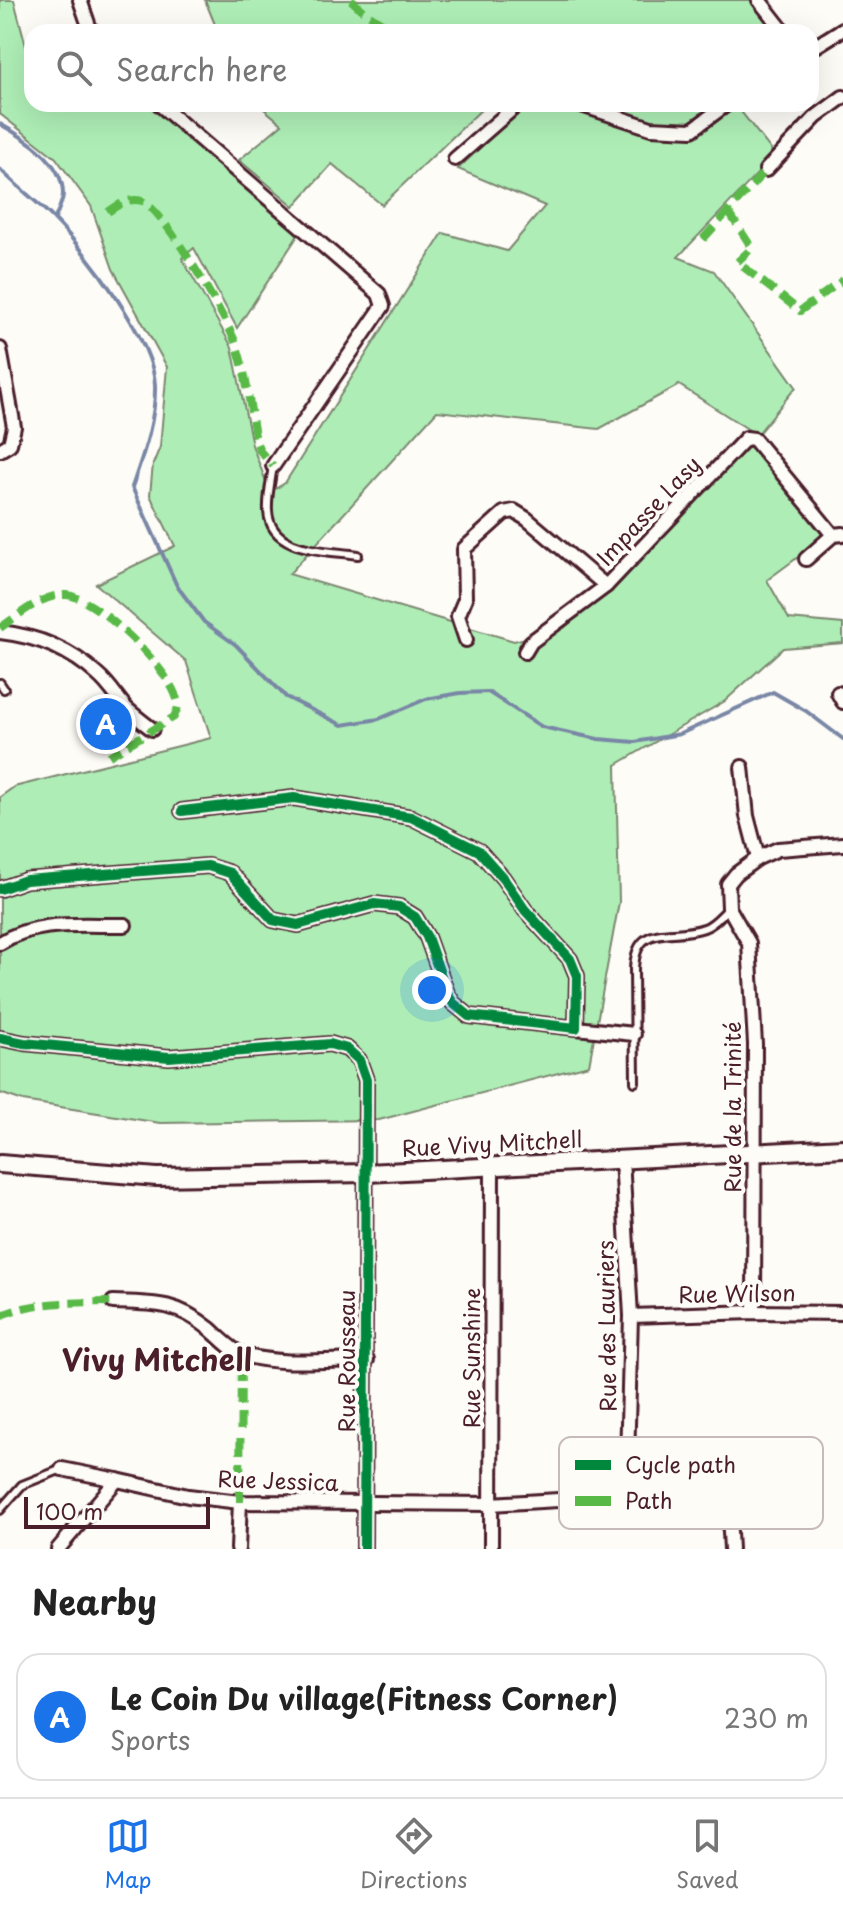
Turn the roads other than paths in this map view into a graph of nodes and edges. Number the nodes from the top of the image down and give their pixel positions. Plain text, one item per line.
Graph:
1 (80, 0) edge
2 (759, 0) edge
3 (88, 24) edge
4 (778, 24) edge
5 (843, 29) edge
6 (819, 44) edge
7 (843, 97) edge
8 (168, 112) edge
9 (509, 112) edge
10 (602, 112) edge
11 (716, 112) edge
12 (455, 159) dead end
13 (766, 170) dead end
14 (0, 349) edge
15 (0, 450) edge
16 (273, 466) joint
17 (838, 535) edge
18 (358, 555) dead end
19 (806, 559) dead end
20 (606, 586) junction
21 (0, 632) edge
22 (466, 640) dead end
23 (525, 652) dead end
24 (152, 729) dead end
25 (742, 767) dead end
26 (182, 811) dead end
27 (843, 844) edge
28 (758, 858) junction
29 (0, 889) edge
30 (729, 908) junction
31 (125, 925) dead end
32 (0, 943) edge
33 (576, 1028) junction
34 (634, 1034) junction
35 (0, 1038) edge
36 (635, 1082) dead end
37 (843, 1148) edge
38 (754, 1152) junction
39 (622, 1159) junction
40 (0, 1164) edge
41 (492, 1166) junction
42 (367, 1173) junction
43 (113, 1302) dead end
44 (754, 1312) junction
45 (843, 1313) edge
46 (631, 1316) junction
47 (367, 1360) junction
48 (628, 1437) edge
49 (62, 1469) joint
50 (117, 1480) junction
51 (559, 1500) edge
52 (240, 1502) junction
53 (366, 1504) junction
54 (491, 1504) junction
55 (0, 1510) edge
56 (730, 1529) edge
57 (58, 1549) edge
58 (238, 1549) edge
59 (364, 1549) edge
60 (491, 1549) edge
61 (731, 1549) edge

1 - 3 street
2 - 4 street
5 - 6 street
7 - 13 street
8 - 16 street
9 - 12 street
10 - 11 street
14 - 15 street
16 - 18 lane
17 - 19 street
17 - 20 street, Impasse Lasy
20 - 22 street, Impasse Lasy
20 - 23 street
21 - 24 street
25 - 28 street
26 - 33 street
27 - 28 street
28 - 30 street
29 - 33 street
30 - 34 lane
30 - 38 street, Rue de la Trinité
31 - 32 street
33 - 34 street
34 - 36 lane
35 - 42 street, Rue Rousseau
37 - 38 street, Rue Vivy Mitchell
38 - 39 street, Rue Vivy Mitchell
38 - 44 street, Rue de la Trinité
39 - 41 street, Rue Vivy Mitchell
39 - 46 street, Rue des Lauriers
40 - 42 street, Rue Vivy Mitchell
41 - 42 street, Rue Vivy Mitchell
41 - 54 street, Rue Sunshine
42 - 47 street, Rue Rousseau
43 - 47 street
44 - 45 street, Rue Wilson
44 - 46 street, Rue Wilson
46 - 48 street, Rue des Lauriers
47 - 53 street, Rue Rousseau
49 - 50 street, Rue Jessica
49 - 55 lane
50 - 52 street, Rue Jessica
50 - 57 street
51 - 54 street, Rue Jessica
52 - 53 street, Rue Jessica
52 - 58 street
53 - 54 street, Rue Jessica
53 - 59 street, Rue Rousseau
54 - 60 street, Rue Sunshine
56 - 61 street

